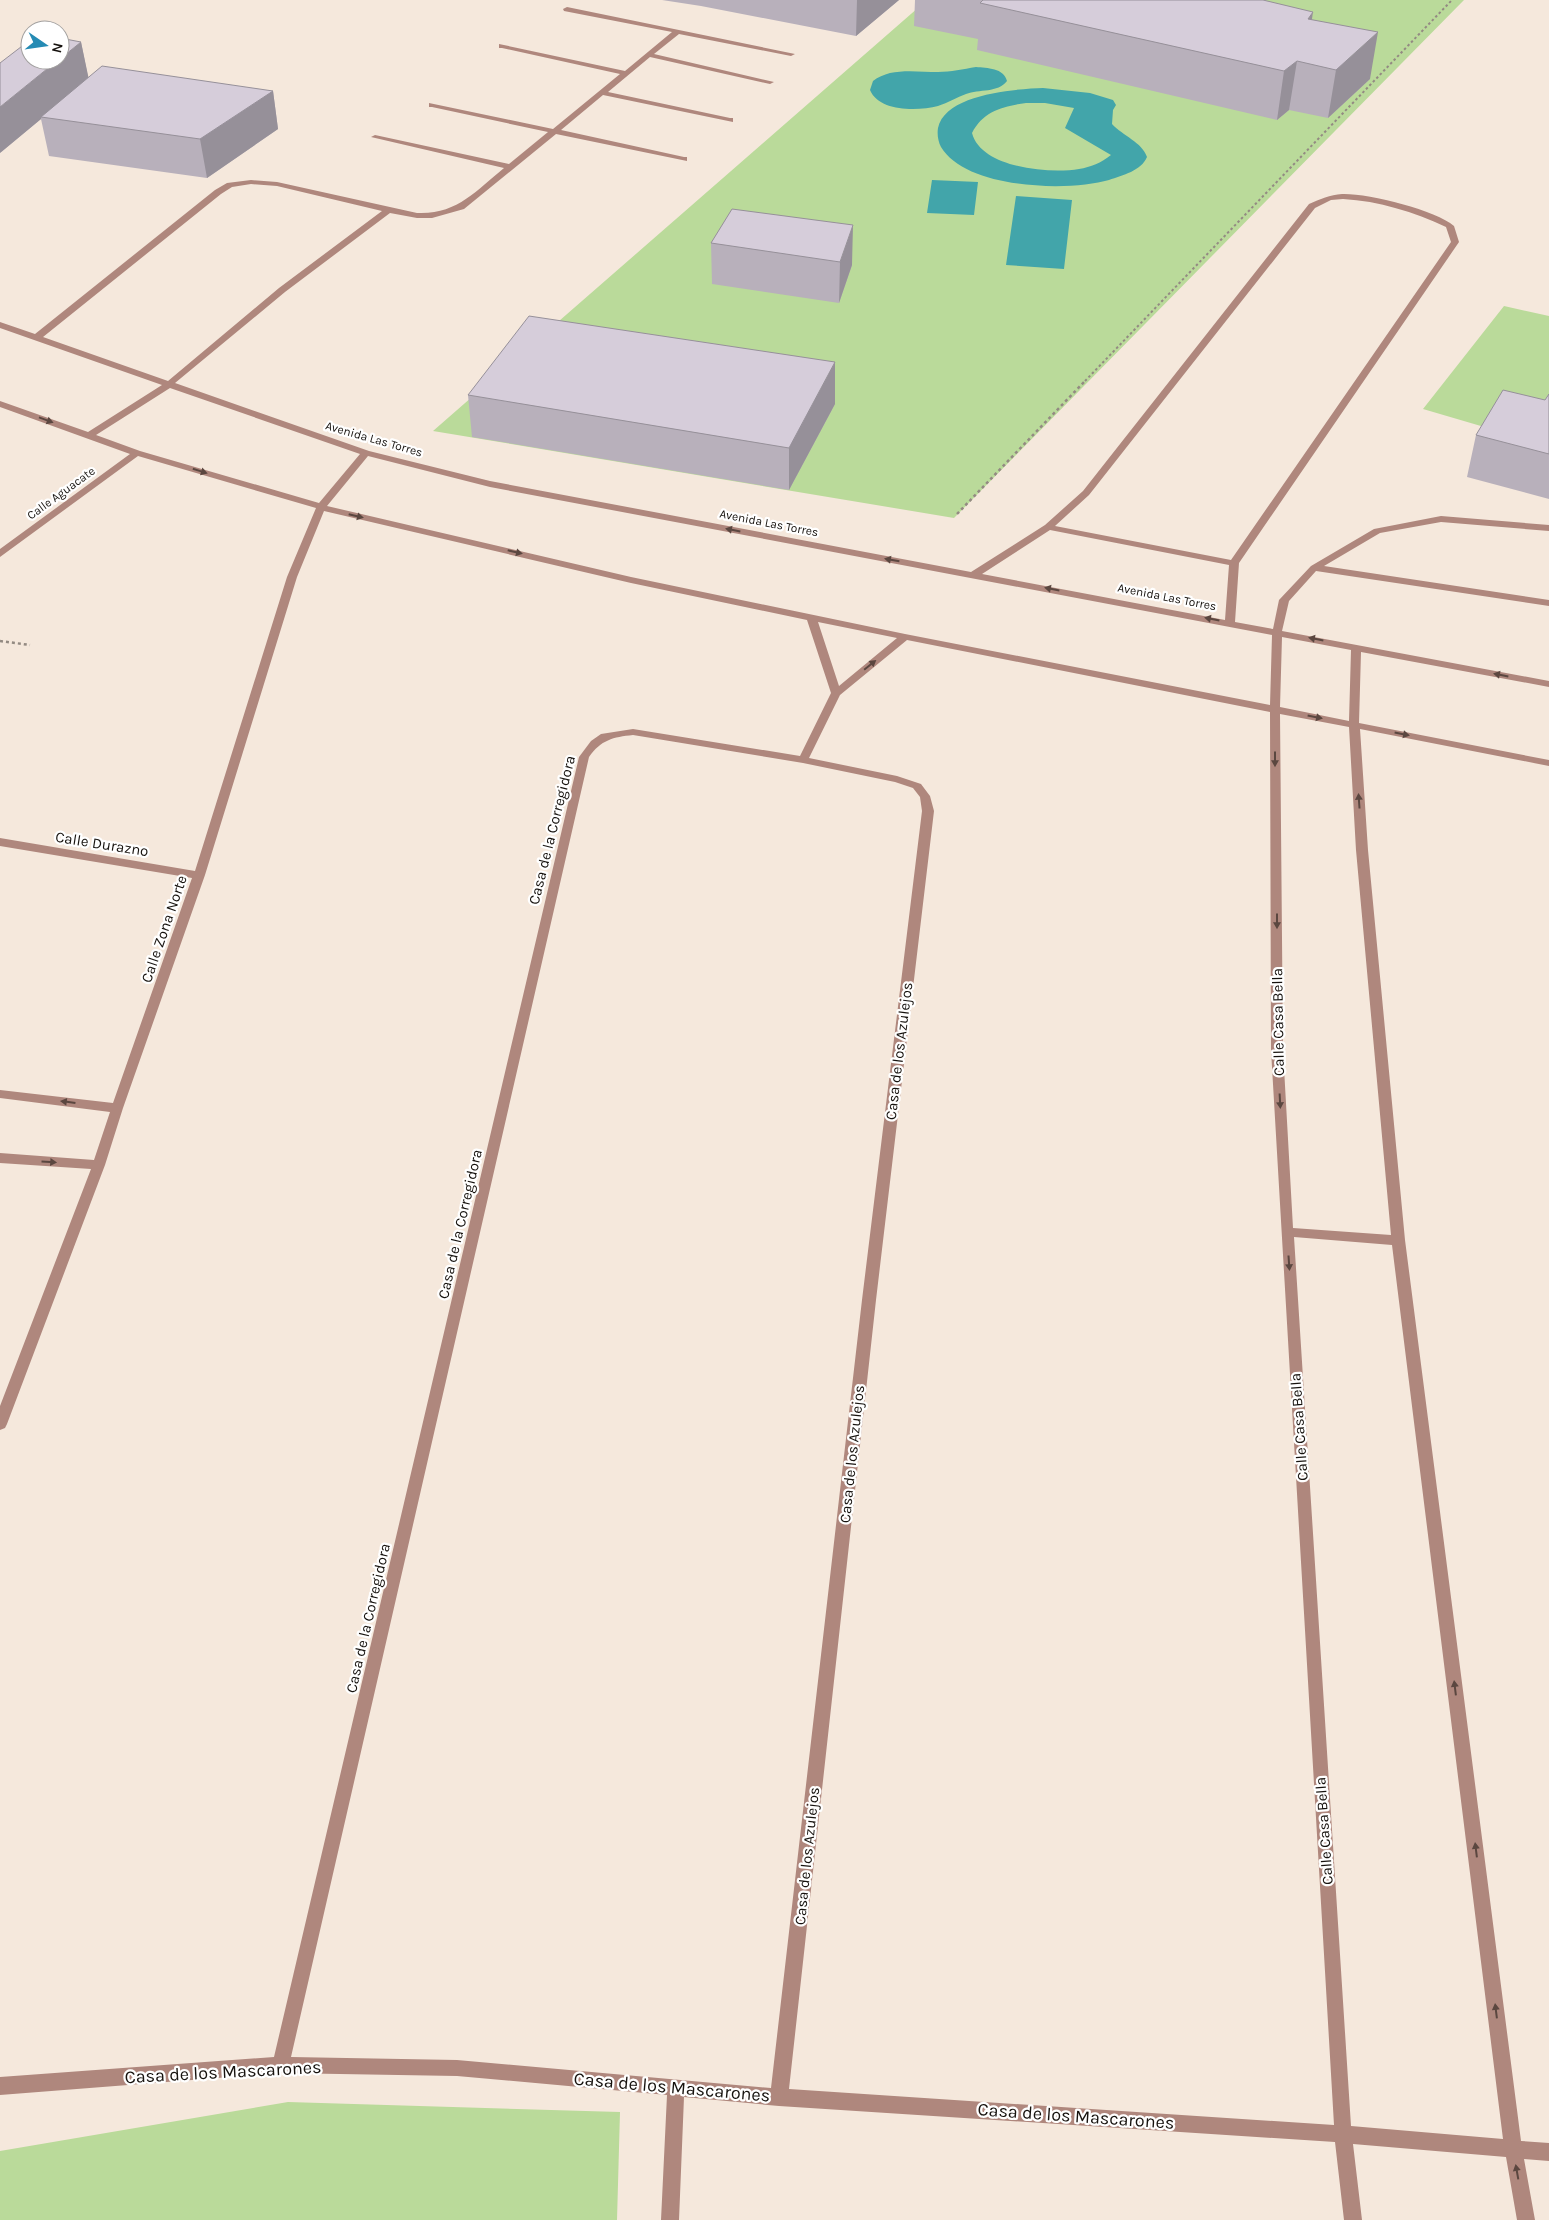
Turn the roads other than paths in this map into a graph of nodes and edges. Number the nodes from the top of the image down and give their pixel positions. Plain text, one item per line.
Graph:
1 (567, 9) dead end
2 (676, 32) junction
3 (502, 46) dead end
4 (790, 54) dead end
5 (649, 55) junction
6 (626, 73) junction
7 (770, 82) dead end
8 (603, 93) junction
9 (432, 105) dead end
10 (730, 120) dead end
11 (555, 132) junction
12 (375, 137) dead end
13 (684, 160) dead end
14 (511, 167) junction
15 (388, 210) junction
16 (0, 325) edge
17 (36, 338) junction
18 (168, 384) junction
19 (0, 404) edge
20 (89, 436) junction
21 (137, 453) junction
22 (366, 453) junction
23 (321, 507) junction
24 (1048, 527) junction
25 (1549, 528) edge
26 (0, 554) edge
27 (1234, 563) junction
28 (1314, 568) junction
29 (973, 575) junction
30 (1549, 603) edge
31 (811, 617) junction
32 (1230, 622) junction
33 (1277, 632) junction
34 (905, 637) junction
35 (1356, 646) junction
36 (1549, 684) edge
37 (836, 693) junction
38 (1275, 710) junction
39 (1354, 725) junction
40 (803, 760) junction
41 (1549, 763) edge
42 (928, 811) joint
43 (0, 842) edge
44 (198, 875) junction
45 (0, 1094) edge
46 (117, 1108) junction
47 (0, 1158) edge
48 (100, 1165) junction
49 (1287, 1232) junction
50 (1398, 1240) junction
51 (0, 1424) edge
52 (281, 2065) junction
53 (0, 2086) edge
54 (676, 2087) junction
55 (779, 2097) junction
56 (1343, 2134) junction
57 (1513, 2148) junction
58 (1549, 2152) edge
59 (670, 2220) edge
60 (1353, 2220) edge
61 (1526, 2220) edge

1 - 2 street
2 - 4 street
2 - 5 street
3 - 6 street
5 - 6 street
5 - 7 street
6 - 8 street
8 - 10 street
8 - 11 street
9 - 11 street
11 - 13 street
11 - 14 street
12 - 14 street
14 - 15 street
15 - 17 street
15 - 18 street
16 - 17 street, Avenida Las Torres
17 - 18 street, Avenida Las Torres
18 - 20 street
18 - 22 street, Avenida Las Torres
19 -> 20 street
20 - 21 street
21 -> 23 street
21 - 26 street, Calle Aguacate
22 - 23 street, Calle Zona Norte
29 -> 22 street, Avenida Las Torres
23 -> 31 street
23 - 44 street, Calle Zona Norte
24 - 27 street
24 - 27 street
24 - 29 street
25 - 28 street, Calle Casa Bella
27 - 32 street
28 - 30 street
28 - 33 street, Calle Casa Bella
32 -> 29 street, Avenida Las Torres
31 - 34 street
31 - 37 street
32 - 33 street, Avenida Las Torres
35 -> 33 street, Avenida Las Torres
33 - 38 street, Calle Casa Bella
37 -> 34 street
34 - 38 street
36 -> 35 street, Avenida Las Torres
35 - 39 street
37 - 40 street
38 -> 39 street
38 -> 49 street, Calle Casa Bella
39 -> 41 street
50 -> 39 street
40 - 42 street, Casa de la Corregidora
40 - 52 street, Casa de la Corregidora
42 - 55 street, Casa de los Azulejos
43 - 44 street, Calle Durazno
44 - 46 street, Calle Zona Norte
46 -> 45 street
46 - 48 street, Calle Zona Norte
47 -> 48 street
48 - 51 street, Calle Zona Norte
49 - 50 street
49 -> 56 street, Calle Casa Bella
57 -> 50 street
52 - 53 street, Casa de los Mascarones
52 - 54 street, Casa de los Mascarones
54 - 55 street, Casa de los Mascarones
54 - 59 street
55 - 56 street, Casa de los Mascarones
56 - 57 street, Casa de los Mascarones
56 - 60 street, Calle Casa Bella
57 - 58 street, Casa de los Mascarones
61 -> 57 street

